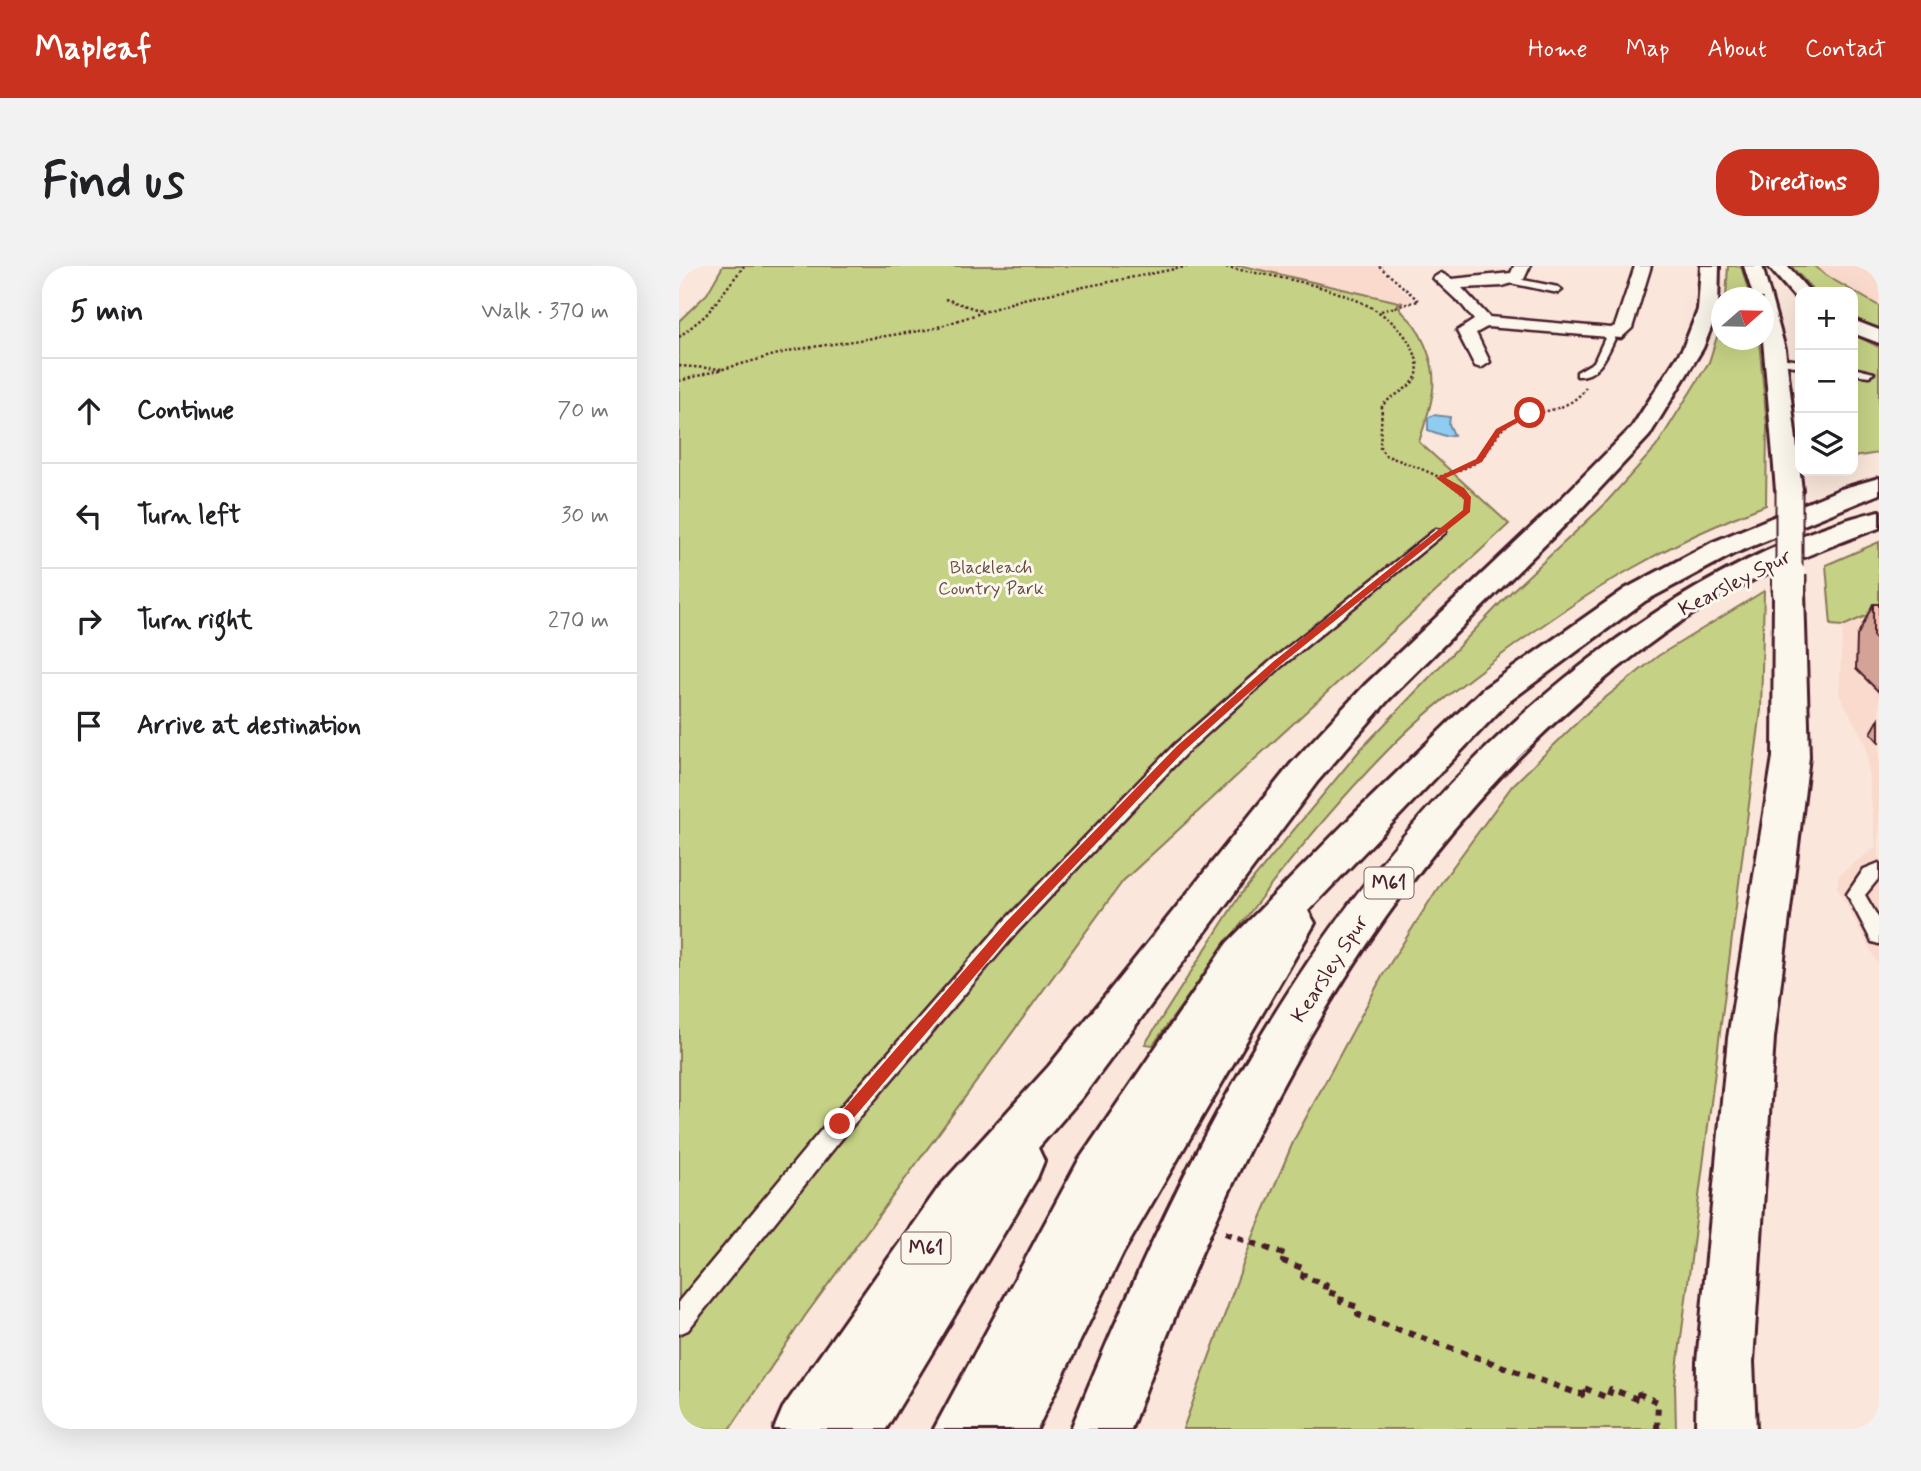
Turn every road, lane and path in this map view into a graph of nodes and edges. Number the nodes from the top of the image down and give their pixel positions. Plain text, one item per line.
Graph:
1 (744, 266) edge
2 (1190, 266) edge
3 (1221, 266) edge
4 (1379, 266) edge
5 (1522, 266) edge
6 (1643, 266) edge
7 (1710, 266) edge
8 (1753, 266) edge
9 (1777, 266) edge
10 (1508, 280) junction
11 (1796, 287) edge
12 (1558, 290) dead end
13 (946, 299) dead end
14 (982, 311) junction
15 (1381, 311) junction
16 (1484, 323) junction
17 (1858, 328) edge
18 (1607, 334) junction
19 (679, 337) edge
20 (1879, 337) edge
21 (1481, 362) dead end
22 (1790, 363) edge
23 (679, 366) edge
24 (726, 369) junction
25 (1858, 372) edge
26 (1870, 373) dead end
27 (1580, 374) dead end
28 (1591, 381) dead end
29 (679, 382) edge
30 (1440, 478) junction
31 (1879, 486) edge
32 (1879, 519) edge
33 (1440, 532) joint
34 (1330, 865) junction
35 (1879, 870) edge
36 (1879, 937) edge
37 (1066, 1081) junction
38 (1188, 1219) junction
39 (679, 1321) edge
40 (804, 1429) edge
41 (853, 1429) edge
42 (964, 1429) edge
43 (1007, 1429) edge
44 (1101, 1429) edge
45 (1657, 1429) edge
46 (1726, 1429) edge

1 - 19 path
2 - 14 path
3 - 15 path
4 - 15 path
5 - 10 street
6 - 18 street
7 - 37 highway, M61
8 - 22 highway
9 - 11 highway
10 - 12 lane
10 - 16 street
13 - 14 path
14 - 24 path
15 - 30 path
16 - 18 street
16 - 21 street
17 - 20 highway
18 - 27 lane
22 - 46 highway, bridge
23 - 24 path
24 - 29 path
25 - 26 lane
28 - 30 path
30 - 33 path
31 - 34 highway, Kearsley Spur / M61
32 - 38 highway, Kearsley Spur / M61
33 - 39 lane
34 - 42 highway, M61
34 - 43 highway, M61
35 - 36 lane
37 - 40 highway, M61
37 - 41 highway, M61
38 - 44 highway, Kearsley Spur / M61
38 - 45 path

